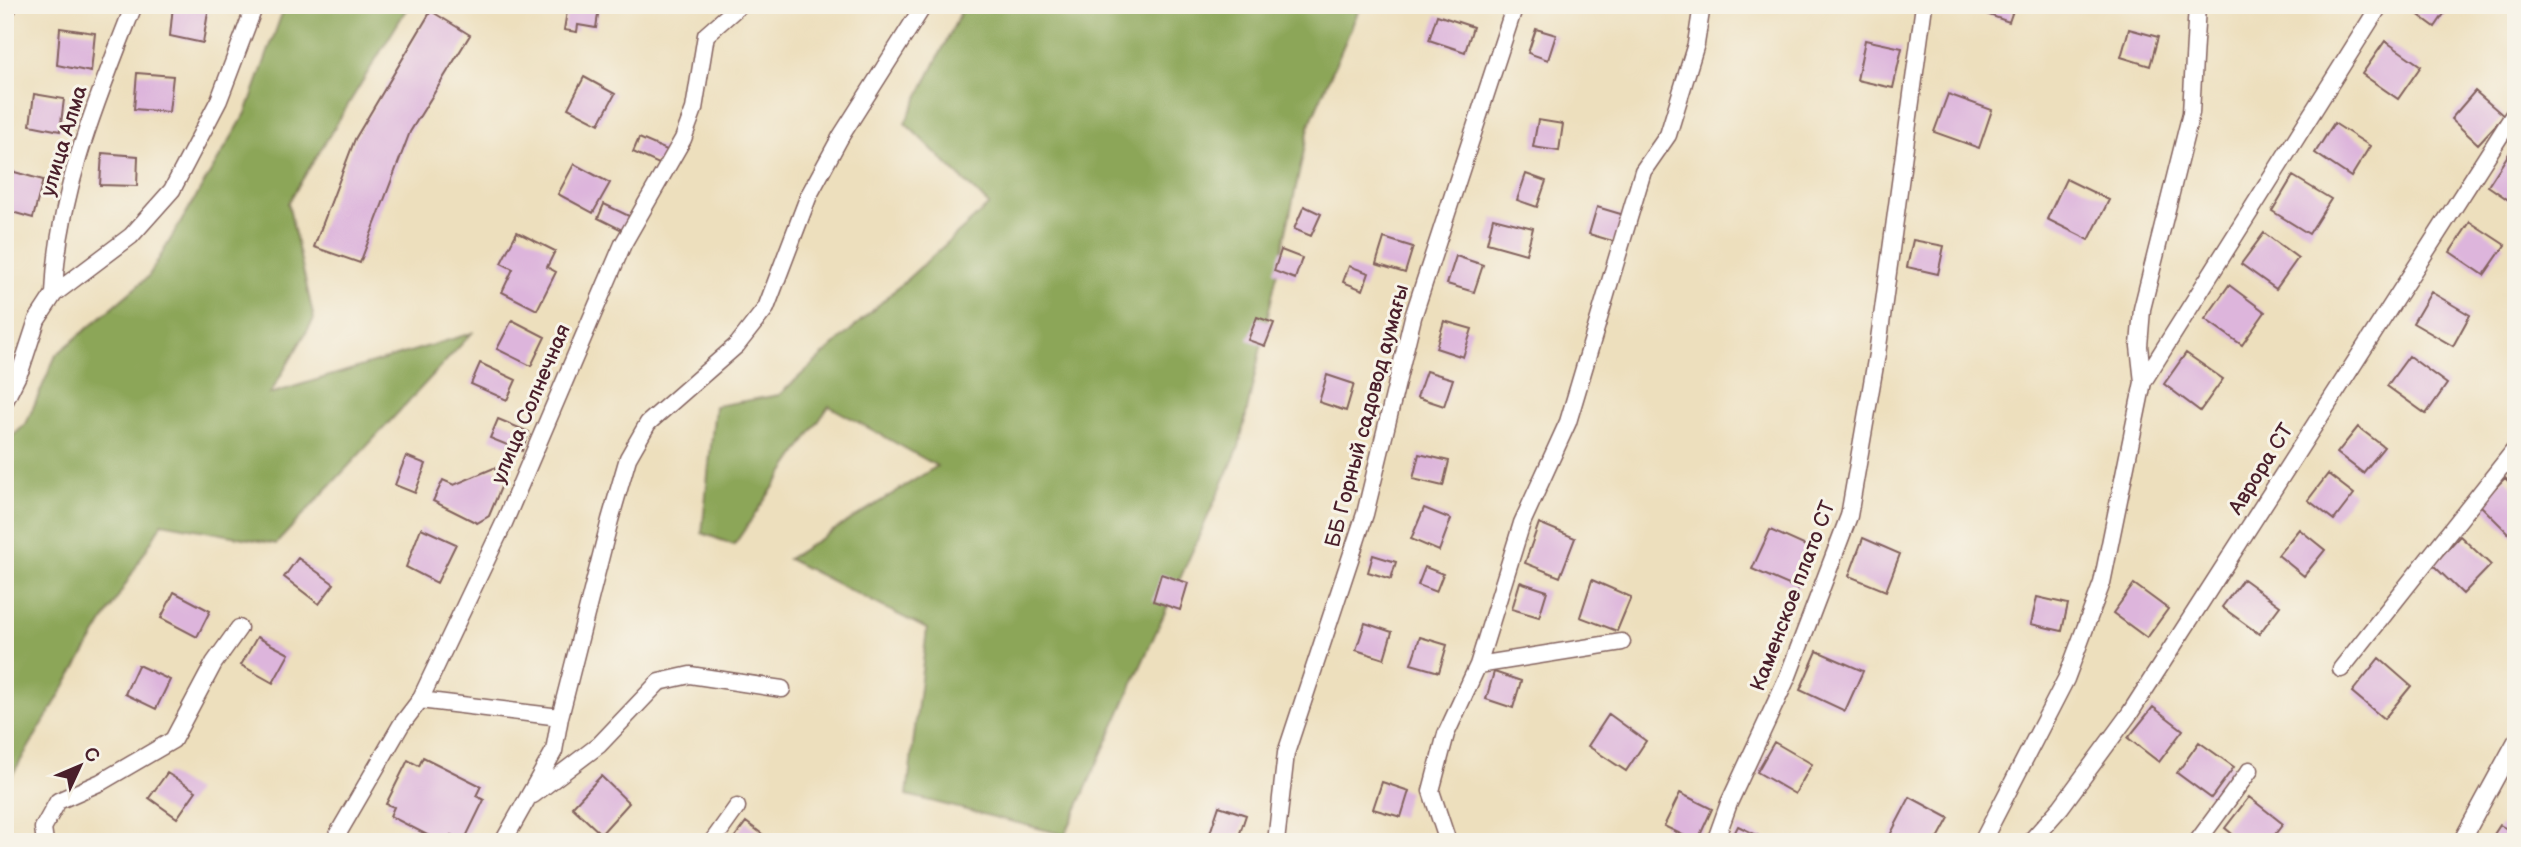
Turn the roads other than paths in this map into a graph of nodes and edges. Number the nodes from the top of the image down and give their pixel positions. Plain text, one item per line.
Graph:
1 (135, 5) edge
2 (256, 5) edge
3 (740, 5) edge
4 (924, 5) edge
5 (1515, 5) edge
6 (1702, 5) edge
7 (1924, 5) edge
8 (2197, 5) edge
9 (2380, 5) edge
10 (2516, 111) edge
11 (54, 294) junction
12 (2143, 382) junction
13 (5, 401) edge
14 (2516, 448) edge
15 (239, 628) dead end
16 (1622, 642) dead end
17 (1478, 665) junction
18 (2341, 669) dead end
19 (782, 689) dead end
20 (420, 700) junction
21 (560, 717) junction
22 (2516, 741) edge
23 (2250, 770) dead end
24 (526, 801) junction
25 (737, 807) dead end
26 (45, 842) edge
27 (334, 842) edge
28 (503, 842) edge
29 (712, 842) edge
30 (1276, 842) edge
31 (1448, 842) edge
32 (1715, 842) edge
33 (1982, 842) edge
34 (2030, 842) edge
35 (2197, 842) edge
36 (2461, 842) edge

1 - 11 street, улица Алма
2 - 11 street
3 - 20 street, улица Солнечная
4 - 21 street
5 - 30 street, ББ Горный садовод аумағы
6 - 17 street
7 - 32 street, Каменское плато СТ
8 - 12 street
9 - 12 street
10 - 34 street, Аврора СТ
11 - 13 street
12 - 33 street
14 - 18 street
15 - 26 street
16 - 17 street
17 - 31 street
19 - 24 street
20 - 21 street
20 - 27 street, улица Солнечная
21 - 24 street
22 - 36 street
23 - 35 street
24 - 28 street
25 - 29 street

